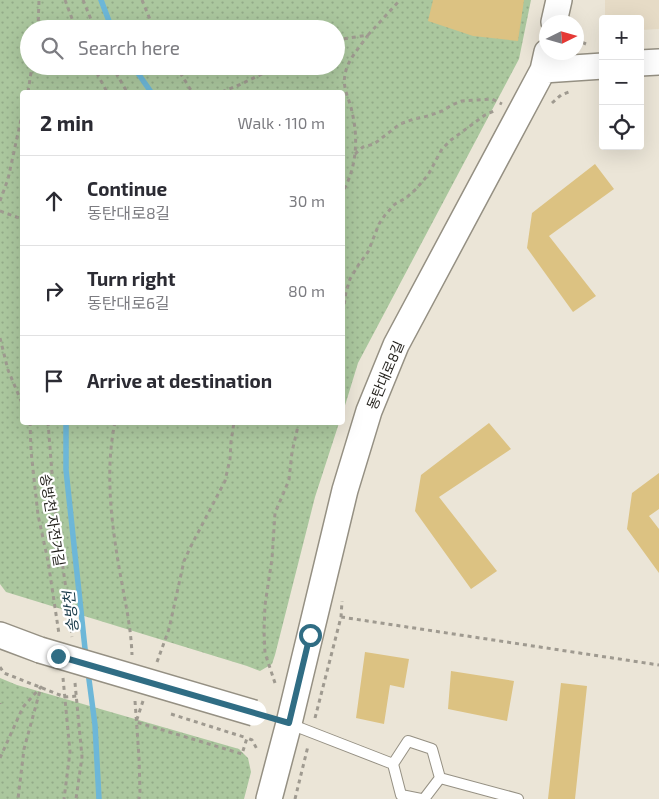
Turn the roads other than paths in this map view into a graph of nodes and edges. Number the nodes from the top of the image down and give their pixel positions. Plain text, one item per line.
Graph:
1 (559, 0) edge
2 (556, 15) edge
3 (598, 54) edge
4 (545, 61) edge
5 (659, 62) edge
6 (644, 63) edge
7 (0, 634) edge
8 (300, 728) junction
9 (393, 764) junction
10 (440, 778) junction
11 (269, 799) edge
12 (423, 799) edge
13 (514, 799) edge

1 - 2 street
3 - 4 street
4 - 8 street, 동탄대로8길
5 - 6 street
7 - 8 street, bridge
8 - 9 lane
8 - 11 street, 동탄대로8길
9 - 10 lane
9 - 12 lane
10 - 12 lane
10 - 13 lane

